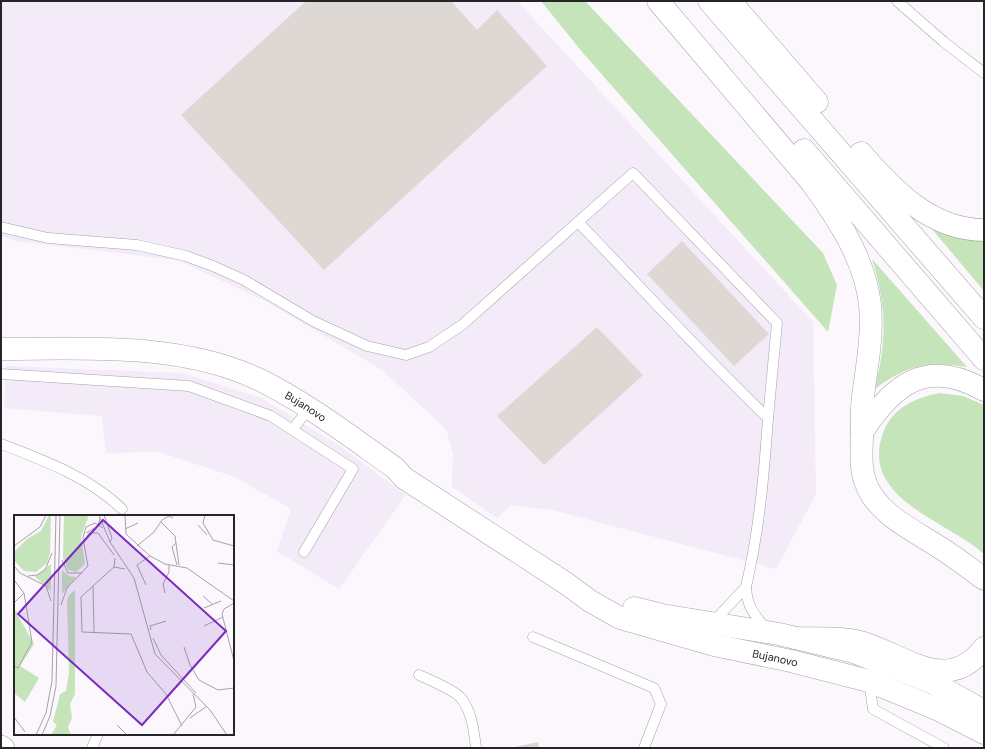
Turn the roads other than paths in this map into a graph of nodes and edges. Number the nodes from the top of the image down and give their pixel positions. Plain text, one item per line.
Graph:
1 (658, 1) edge
2 (675, 1) edge
3 (710, 1) edge
4 (730, 1) edge
5 (897, 1) edge
6 (984, 73) edge
7 (578, 222) junction
8 (1, 227) edge
9 (984, 230) edge
10 (984, 318) edge
11 (1, 349) edge
12 (984, 359) edge
13 (1, 374) edge
14 (984, 390) edge
15 (309, 408) junction
16 (768, 418) junction
17 (293, 429) junction
18 (862, 432) junction
19 (1, 444) edge
20 (122, 509) dead end
21 (304, 552) dead end
22 (949, 554) junction
23 (984, 579) edge
24 (567, 584) junction
25 (746, 588) junction
26 (984, 589) edge
27 (692, 620) junction
28 (533, 636) dead end
29 (787, 636) junction
30 (984, 648) edge
31 (419, 675) dead end
32 (869, 681) junction
33 (984, 711) edge
34 (984, 714) edge
35 (949, 715) junction
36 (984, 733) edge
37 (98, 735) edge
38 (1, 746) edge
39 (4, 748) edge
40 (92, 748) edge
41 (476, 748) edge
42 (644, 748) edge
43 (944, 748) edge

1 - 18 main road
2 - 12 main road
3 - 10 main road
4 - 9 main road
5 - 6 lane
7 - 8 lane
7 - 16 lane
7 - 16 lane
11 - 15 main road, Bujanovo
13 - 17 lane
14 - 18 main road
15 - 17 lane
15 - 24 main road, Bujanovo
16 - 25 lane
17 - 21 lane
18 - 22 main road
19 - 20 lane
22 - 23 main road
22 - 26 main road
24 - 27 main road, Bujanovo
24 - 32 main road, Bujanovo
25 - 27 lane
25 - 29 lane
27 - 29 main road, Bujanovo
28 - 42 lane
29 - 30 main road
29 - 33 main road, Bujanovo
31 - 41 lane
32 - 35 main road, Bujanovo
32 - 43 lane
34 - 35 main road
35 - 36 main road, Bujanovo
37 - 40 lane
38 - 39 street

